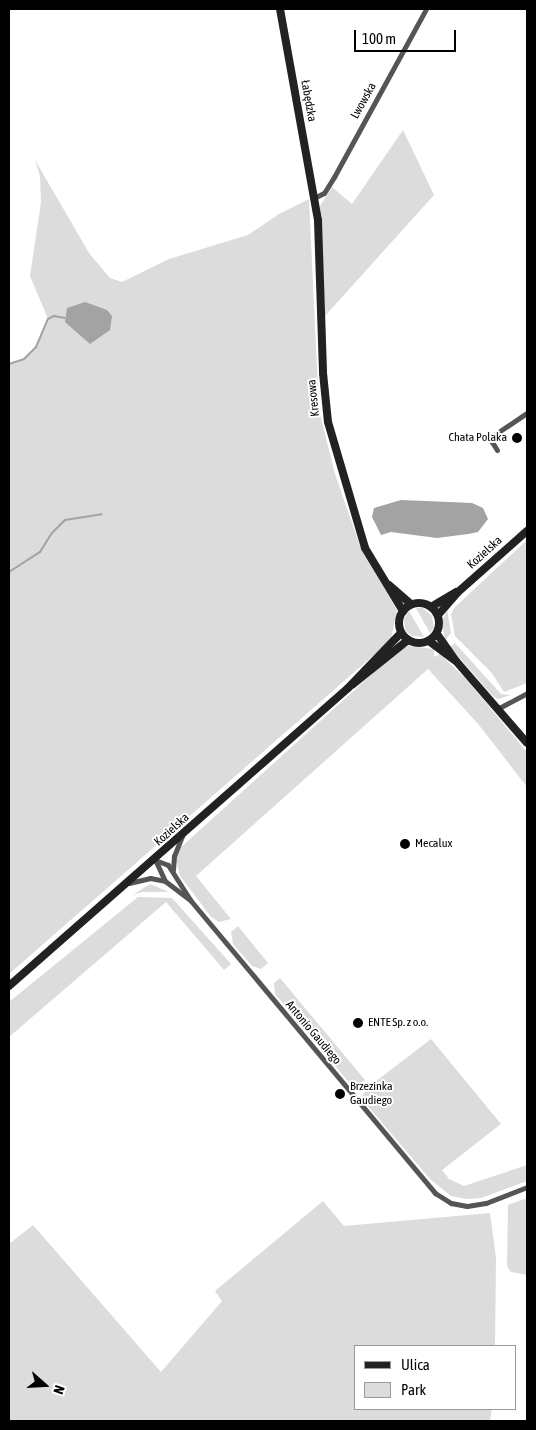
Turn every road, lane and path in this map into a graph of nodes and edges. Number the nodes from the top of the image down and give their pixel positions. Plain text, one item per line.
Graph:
1 (280, 9) edge
2 (426, 9) edge
3 (314, 198) junction
4 (527, 413) edge
5 (497, 450) dead end
6 (527, 530) edge
7 (387, 584) junction
8 (458, 592) junction
9 (411, 604) junction
10 (432, 607) junction
11 (403, 611) junction
12 (438, 615) junction
13 (401, 632) junction
14 (437, 634) junction
15 (408, 640) junction
16 (429, 641) junction
17 (456, 661) junction
18 (348, 688) junction
19 (527, 693) edge
20 (498, 708) junction
21 (527, 743) edge
22 (182, 836) junction
23 (155, 860) junction
24 (172, 870) junction
25 (165, 880) junction
26 (129, 883) junction
27 (190, 901) junction
28 (9, 986) edge
29 (527, 1187) edge

1 - 3 street, Łabędzka
2 - 3 street, Lwowska
3 - 7 street, Kresowa
4 - 5 street
6 - 8 street, Kozielska
7 - 9 street, Kresowa
7 - 11 street, Kresowa
8 - 10 street, Kozielska
8 - 12 street, Kozielska
9 - 10 street
9 - 11 street
10 - 12 street
11 - 13 street
12 - 14 street
13 - 15 street
13 - 18 street, Kozielska
14 - 16 street
14 - 17 street
15 - 16 street
15 - 18 street, Kozielska
16 - 17 street
17 - 20 street
18 - 22 street, Kozielska
19 - 20 street
20 - 21 street
22 - 23 street, Kozielska
22 - 24 street
23 - 24 street, Antonio Gaudiego
23 - 25 street, Antonio Gaudiego
23 - 26 street, Kozielska
24 - 27 street, Antonio Gaudiego
25 - 26 street
25 - 27 street, Antonio Gaudiego
26 - 28 street, Kozielska
27 - 29 street, Antonio Gaudiego

